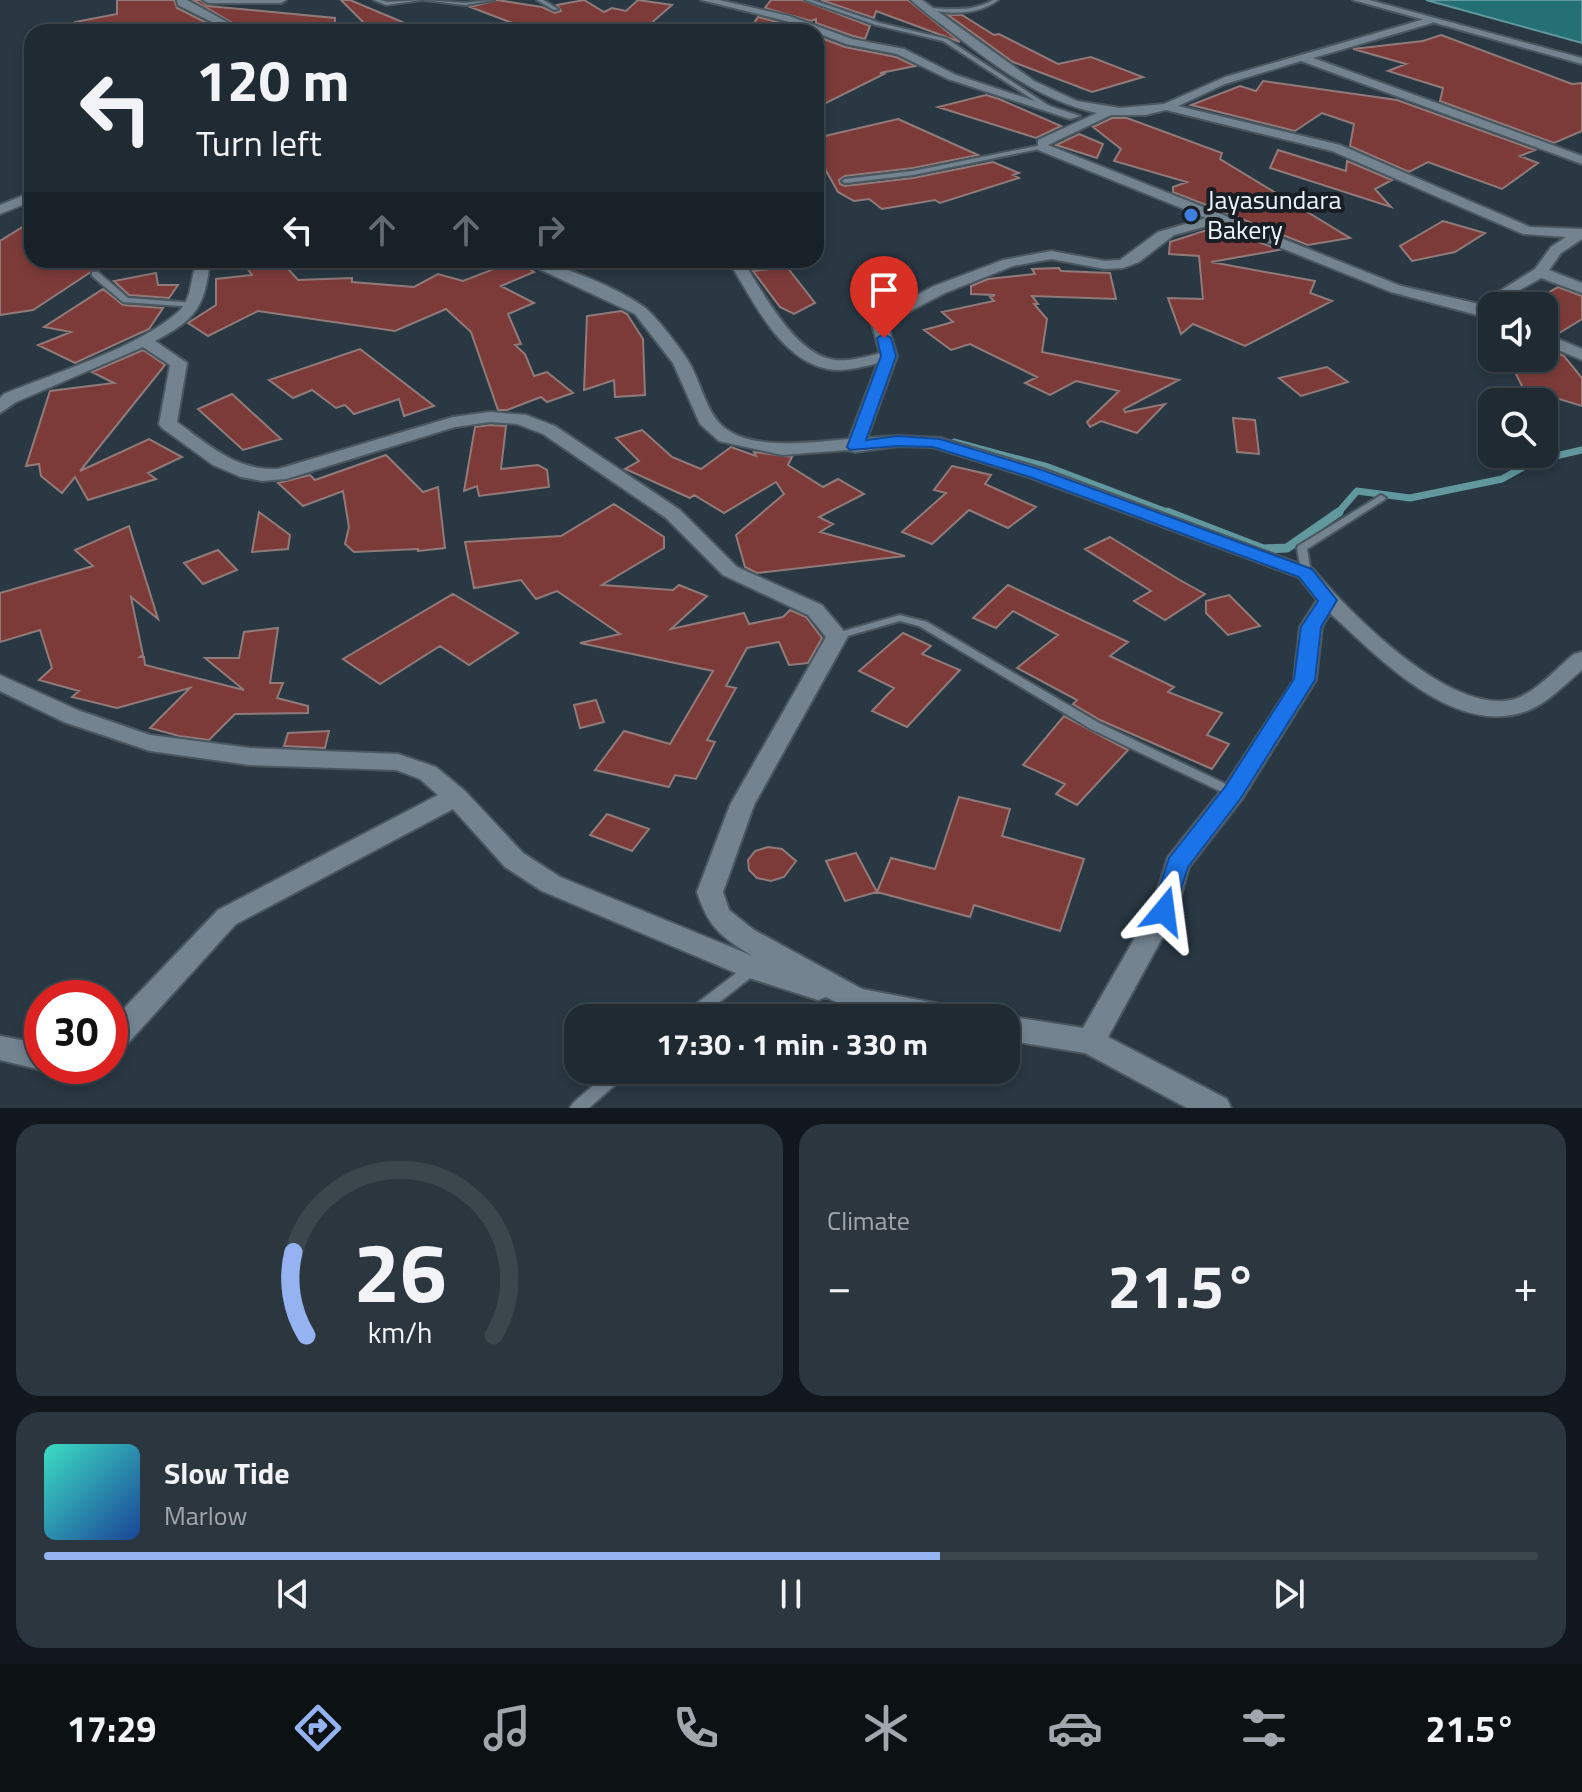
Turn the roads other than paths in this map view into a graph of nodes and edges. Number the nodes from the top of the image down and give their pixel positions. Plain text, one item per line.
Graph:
1 (182, 0) edge
2 (208, 0) edge
3 (281, 0) edge
4 (376, 0) edge
5 (419, 0) edge
6 (426, 0) edge
7 (437, 0) edge
8 (476, 0) edge
9 (492, 0) edge
10 (539, 0) edge
11 (706, 0) edge
12 (807, 0) edge
13 (916, 0) edge
14 (996, 0) edge
15 (1358, 0) edge
16 (465, 4) junction
17 (556, 9) dead end
18 (929, 9) junction
19 (1428, 21) junction
20 (224, 24) edge
21 (802, 24) edge
22 (824, 32) edge
23 (1305, 59) junction
24 (1582, 61) edge
25 (1167, 107) junction
26 (1051, 109) junction
27 (1110, 111) junction
28 (1090, 121) junction
29 (1042, 147) junction
30 (1580, 157) edge
31 (845, 181) dead end
32 (24, 200) edge
33 (0, 210) edge
34 (1222, 218) junction
35 (1528, 231) junction
36 (1580, 233) edge
37 (1556, 250) junction
38 (202, 268) edge
39 (548, 268) edge
40 (741, 268) edge
41 (1540, 272) junction
42 (95, 274) dead end
43 (1582, 288) edge
44 (1514, 292) edge
45 (195, 305) junction
46 (1478, 310) edge
47 (143, 340) junction
48 (1558, 344) edge
49 (1582, 355) edge
50 (889, 356) junction
51 (0, 408) edge
52 (855, 447) junction
53 (1381, 498) dead end
54 (1306, 573) junction
55 (1328, 600) junction
56 (837, 636) junction
57 (1582, 659) edge
58 (0, 682) edge
59 (1233, 793) junction
60 (456, 797) junction
61 (753, 968) junction
62 (862, 1003) junction
63 (706, 1004) edge
64 (868, 1004) edge
65 (128, 1023) edge
66 (1020, 1030) edge
67 (1090, 1042) junction
68 (0, 1048) edge
69 (24, 1053) edge
70 (605, 1084) edge
71 (578, 1108) edge
72 (1216, 1108) edge

1 - 20 street
2 - 3 street
4 - 5 lane
6 - 7 lane
7 - 16 lane
8 - 16 lane
9 - 16 lane
10 - 17 lane
11 - 21 street
12 - 26 lane
13 - 18 street
14 - 18 lane
15 - 19 street
18 - 27 street
19 - 23 street
19 - 24 street
22 - 26 street
23 - 25 street
23 - 30 street
25 - 27 street
25 - 35 street
26 - 28 street
27 - 28 street
28 - 29 street
29 - 31 lane
29 - 34 street
32 - 33 street
34 - 46 street
34 - 50 street
35 - 36 street
35 - 37 street
36 - 37 street
37 - 41 street
38 - 45 street
39 - 52 street
40 - 50 street
41 - 43 street
41 - 44 street
42 - 45 lane
45 - 47 street
47 - 51 street
47 - 56 street
48 - 49 street
50 - 52 street
52 - 54 street
53 - 54 lane
54 - 55 street
55 - 57 street
55 - 59 street
56 - 59 lane
56 - 62 street
58 - 60 street
59 - 67 street
60 - 61 street
60 - 65 street
61 - 62 street
61 - 63 lane
62 - 64 street
66 - 67 street
67 - 72 street
68 - 69 street
70 - 71 lane

